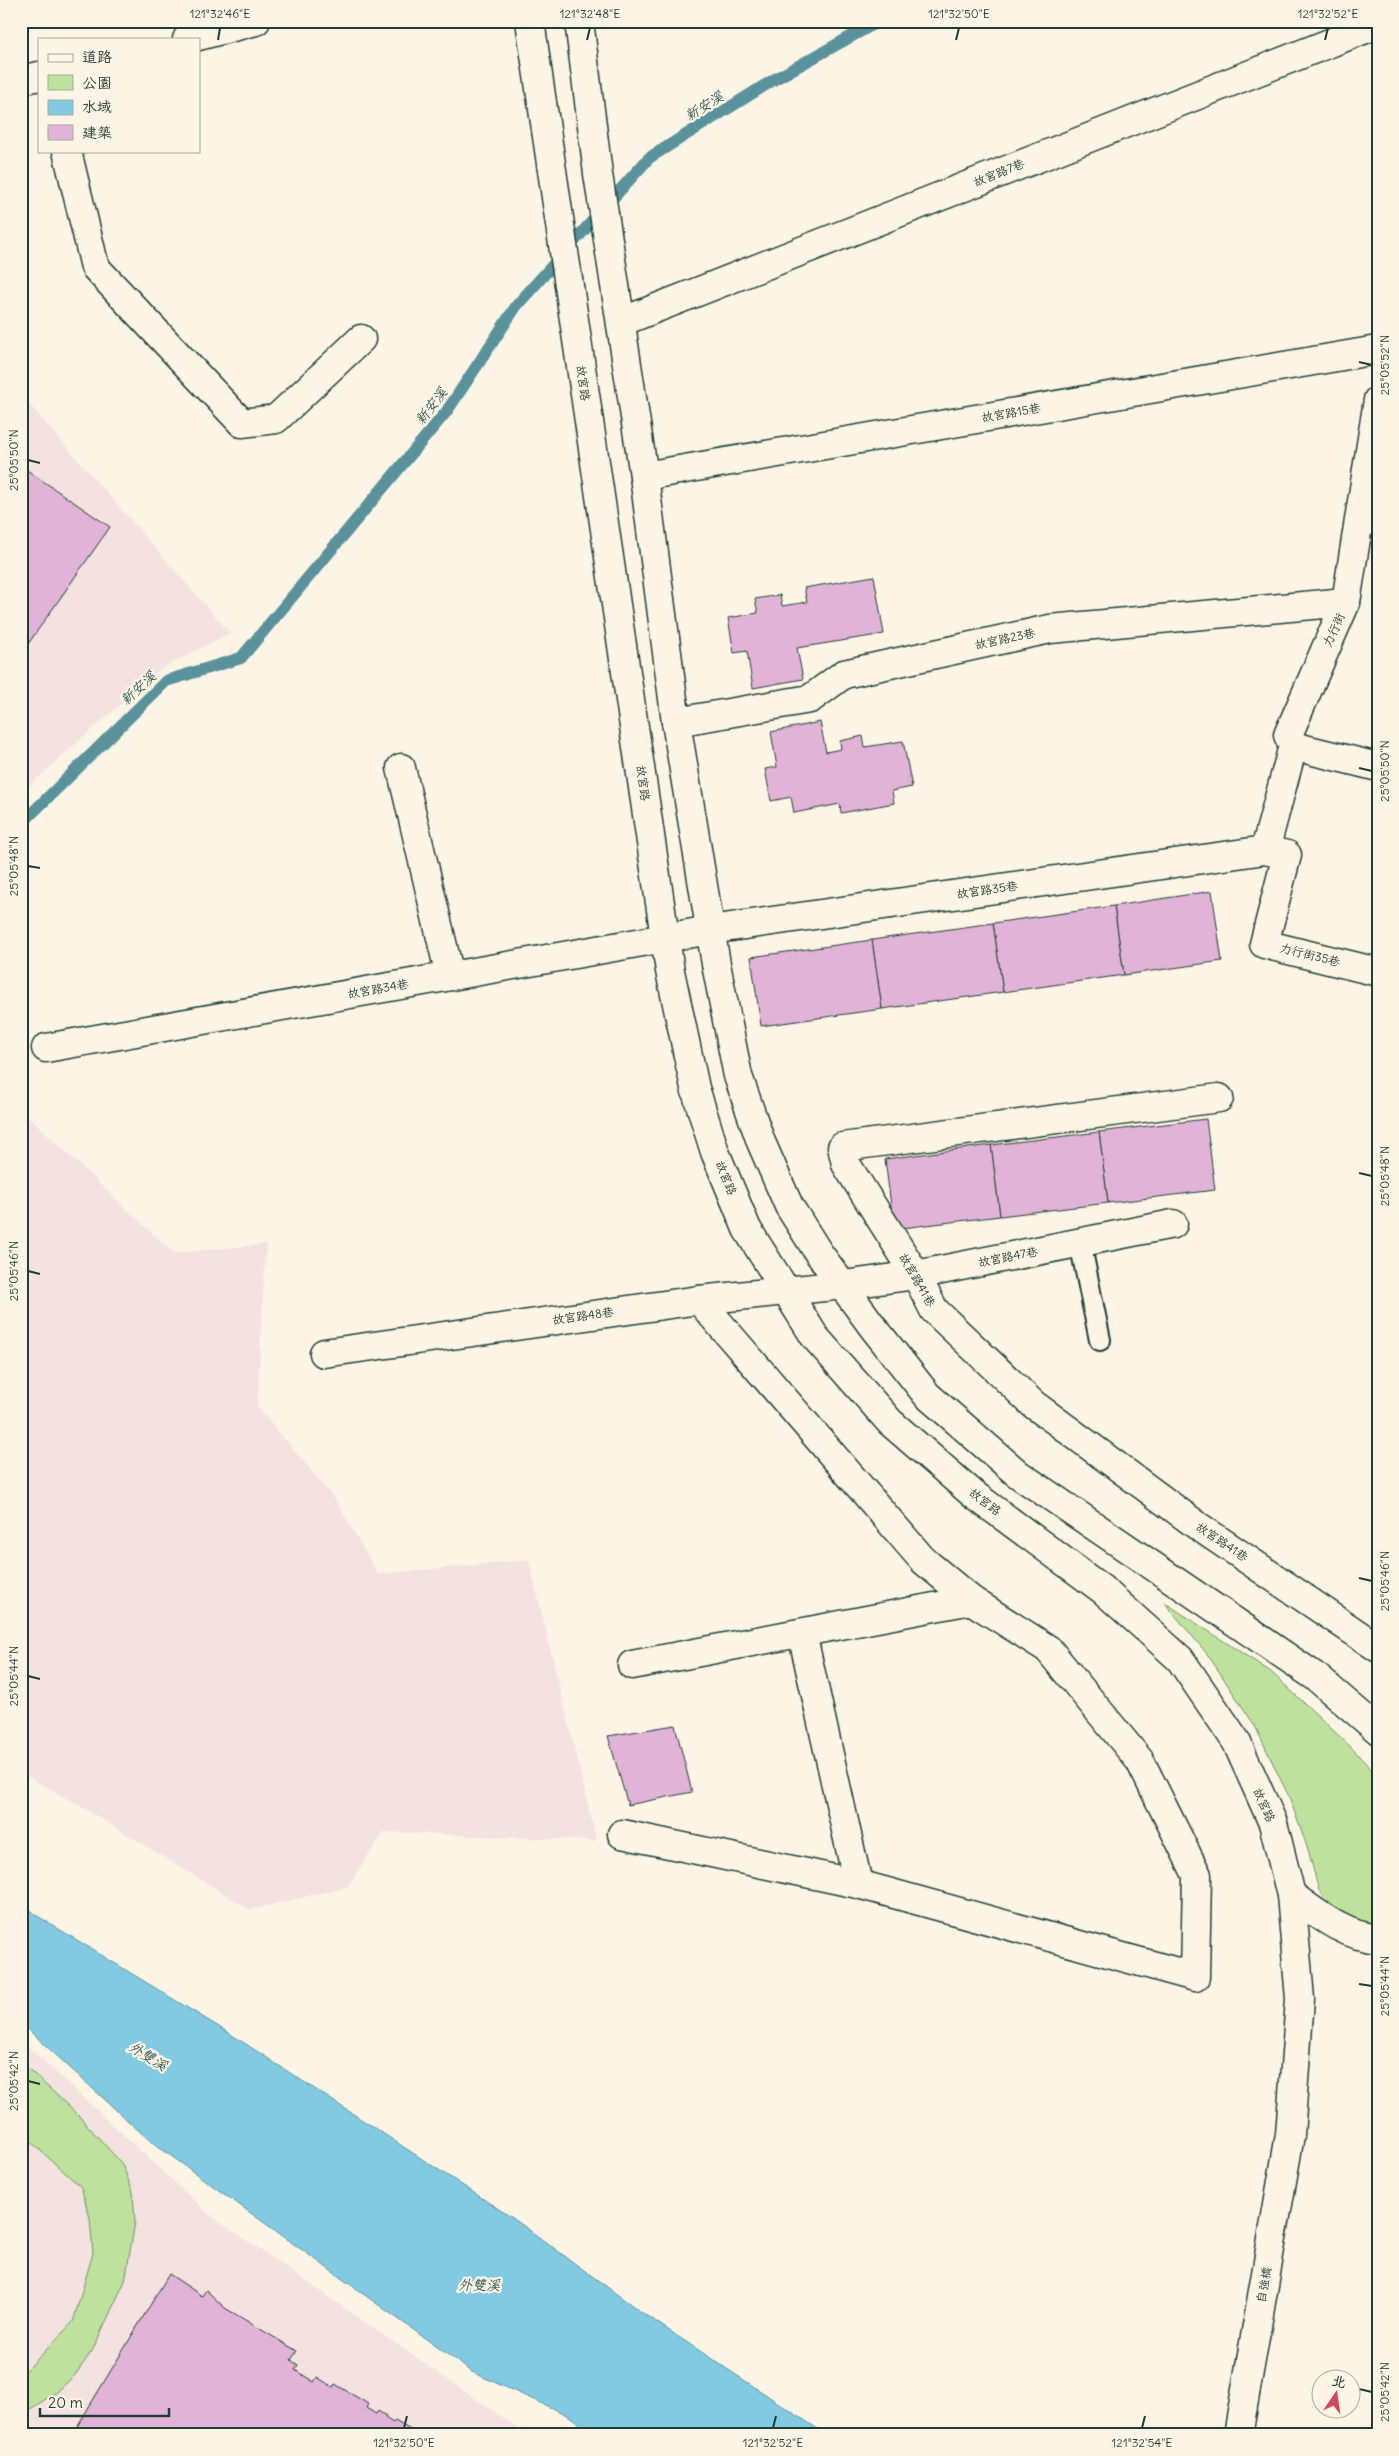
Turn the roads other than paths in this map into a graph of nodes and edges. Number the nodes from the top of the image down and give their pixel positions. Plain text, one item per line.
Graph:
1 (256, 21) edge
2 (530, 21) edge
3 (579, 21) edge
4 (1378, 24) edge
5 (191, 38) edge
6 (38, 76) edge
7 (21, 80) edge
8 (67, 152) edge
9 (621, 322) junction
10 (361, 339) dead end
11 (1378, 346) edge
12 (1378, 351) edge
13 (1378, 400) edge
14 (644, 476) junction
15 (1368, 521) edge
16 (1346, 602) junction
17 (676, 722) junction
18 (1293, 746) junction
19 (1378, 767) edge
20 (401, 768) dead end
21 (1265, 850) junction
22 (710, 930) junction
23 (666, 939) junction
24 (1378, 972) edge
25 (450, 976) junction
26 (46, 1048) dead end
27 (1220, 1098) dead end
28 (1172, 1224) dead end
29 (1080, 1242) junction
30 (916, 1275) junction
31 (843, 1286) junction
32 (785, 1290) junction
33 (699, 1300) junction
34 (1100, 1340) dead end
35 (324, 1353) dead end
36 (971, 1600) junction
37 (802, 1633) junction
38 (1378, 1648) edge
39 (632, 1665) dead end
40 (1378, 1730) edge
41 (622, 1834) dead end
42 (858, 1884) junction
43 (1291, 1895) junction
44 (1378, 1939) edge
45 (1290, 2135) joint
46 (1238, 2435) edge

1 - 5 street
2 - 23 street, 故宮路
3 - 9 street
4 - 9 street, 故宮路7巷
6 - 7 street
8 - 10 street
9 - 14 street
11 - 12 street
12 - 14 street, 故宮路15巷
13 - 15 street, 力行街
14 - 17 street
15 - 16 street, 力行街
16 - 17 street, 故宮路23巷
16 - 18 street, 力行街
17 - 22 street
18 - 19 street
18 - 21 street, 力行街
20 - 25 street
21 - 22 street, 故宮路35巷
21 - 24 street, 力行街35巷
22 - 23 street, 故宮路34巷
22 - 31 street
23 - 25 street, 故宮路34巷
23 - 32 street, 故宮路
25 - 26 street, 故宮路34巷
27 - 30 street, 故宮路41巷
28 - 29 street, 故宮路47巷
29 - 30 street, 故宮路47巷
29 - 34 lane
30 - 31 street, 故宮路47巷
30 - 38 street, 故宮路41巷
31 - 32 street, 故宮路48巷
31 - 40 street
32 - 33 street, 故宮路48巷
32 - 43 street, 故宮路
33 - 35 street, 故宮路48巷
33 - 36 street
36 - 37 street
36 - 42 street
37 - 39 street
37 - 42 street
41 - 42 street
43 - 44 street
43 - 45 street, 故宮路
45 - 46 street, 自強橋

